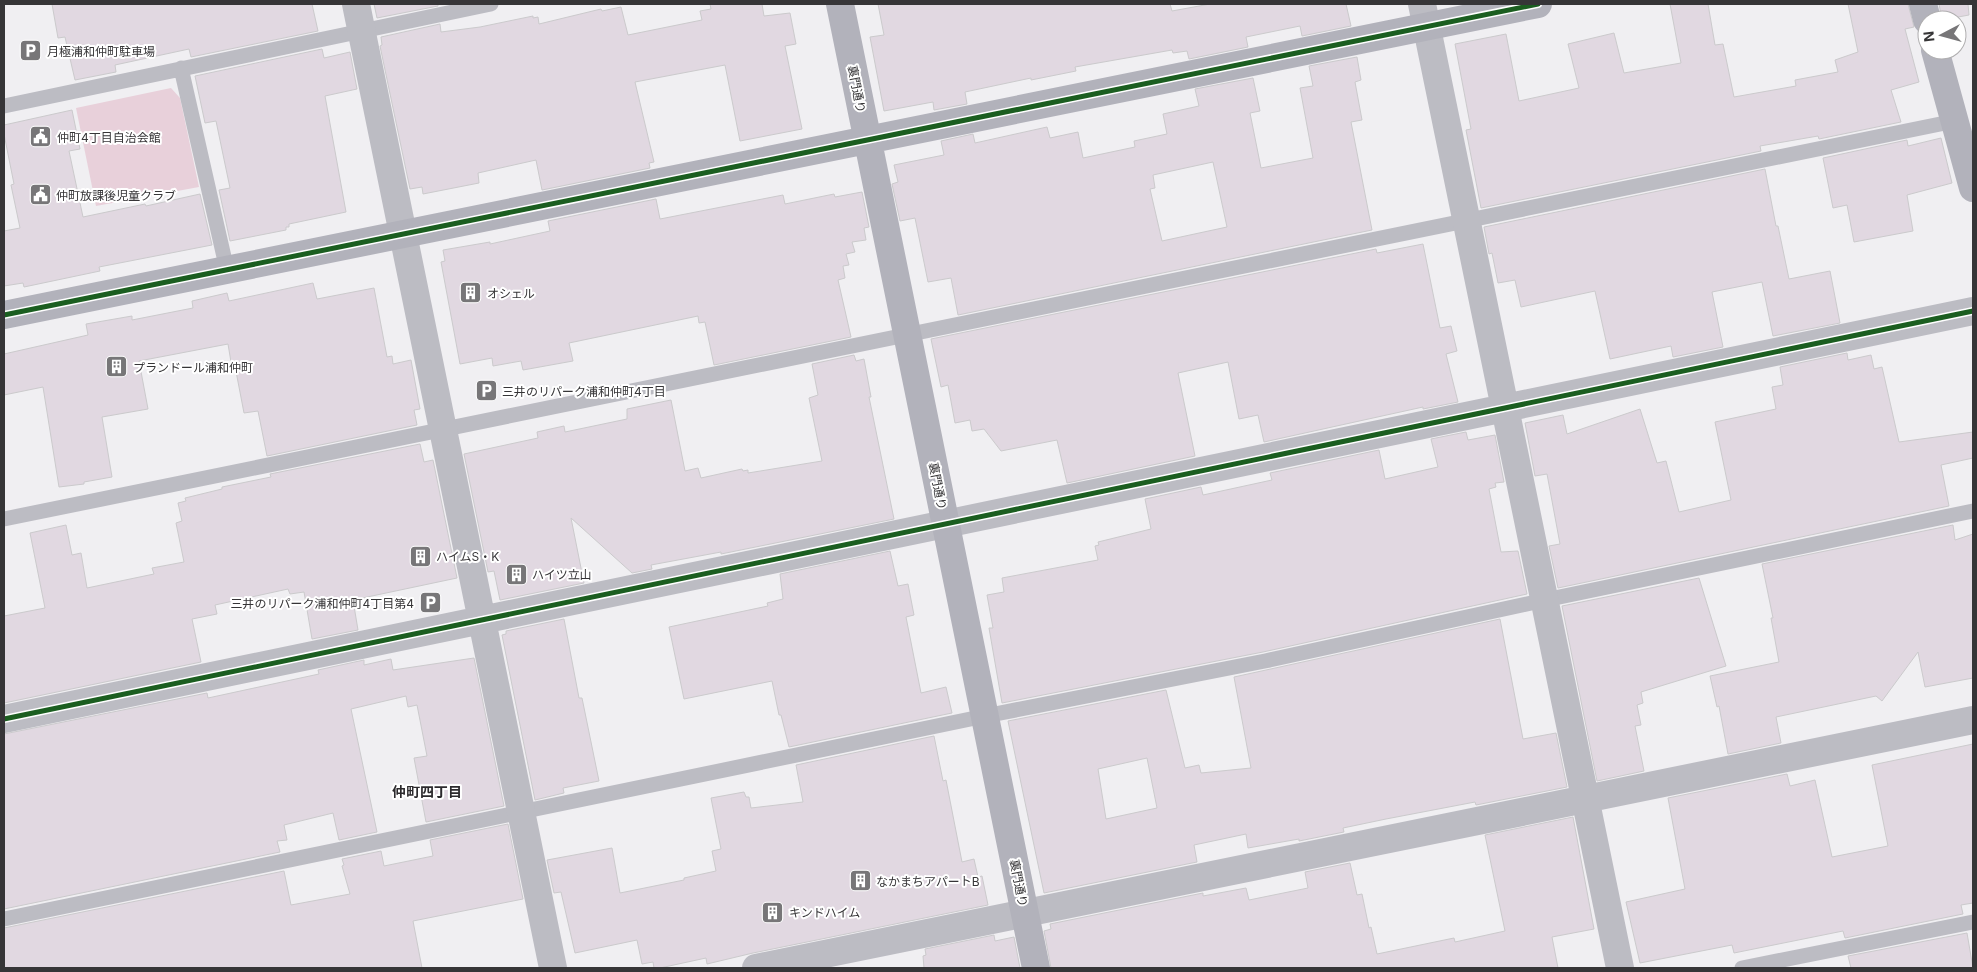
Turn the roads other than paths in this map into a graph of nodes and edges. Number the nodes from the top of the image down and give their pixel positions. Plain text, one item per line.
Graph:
1 (356, 4) edge
2 (491, 4) edge
3 (840, 4) edge
4 (1538, 4) edge
5 (1425, 15) edge
6 (361, 30) junction
7 (1938, 60) edge
8 (181, 68) junction
9 (4, 106) edge
10 (1955, 121) junction
11 (867, 140) junction
12 (1973, 188) edge
13 (1467, 220) junction
14 (402, 234) junction
15 (227, 270) junction
16 (1973, 311) edge
17 (4, 315) edge
18 (908, 334) junction
19 (1505, 408) junction
20 (442, 429) junction
21 (1973, 511) edge
22 (4, 519) edge
23 (946, 524) junction
24 (1544, 600) junction
25 (481, 620) junction
26 (986, 716) junction
27 (4, 719) edge
28 (1973, 720) edge
29 (1586, 799) junction
30 (520, 812) junction
31 (1025, 914) junction
32 (4, 919) edge
33 (1973, 922) edge
34 (552, 968) edge
35 (756, 968) edge
36 (1036, 968) edge
37 (1620, 968) edge
38 (1742, 968) edge

1 - 6 street
2 - 6 lane
3 - 11 street, 裏門通り
4 - 5 street
5 - 11 street
5 - 13 street
6 - 8 lane
6 - 14 street
7 - 10 street
8 - 9 lane
8 - 15 lane
10 - 12 street
10 - 13 lane
11 - 14 street
11 - 18 street, 裏門通り
13 - 18 lane
13 - 19 street
14 - 15 street
14 - 20 street
15 - 17 street
16 - 19 street
18 - 20 lane
18 - 23 street, 裏門通り
19 - 23 street
19 - 24 street
20 - 22 lane
20 - 25 street
21 - 24 lane
23 - 25 street
23 - 26 street, 裏門通り
24 - 26 lane
24 - 29 street
25 - 27 street
25 - 30 street
26 - 30 lane
26 - 31 street, 裏門通り
28 - 29 street
29 - 31 street
29 - 37 street
30 - 32 lane
30 - 34 street
31 - 35 street
31 - 36 street, 裏門通り
33 - 38 lane

